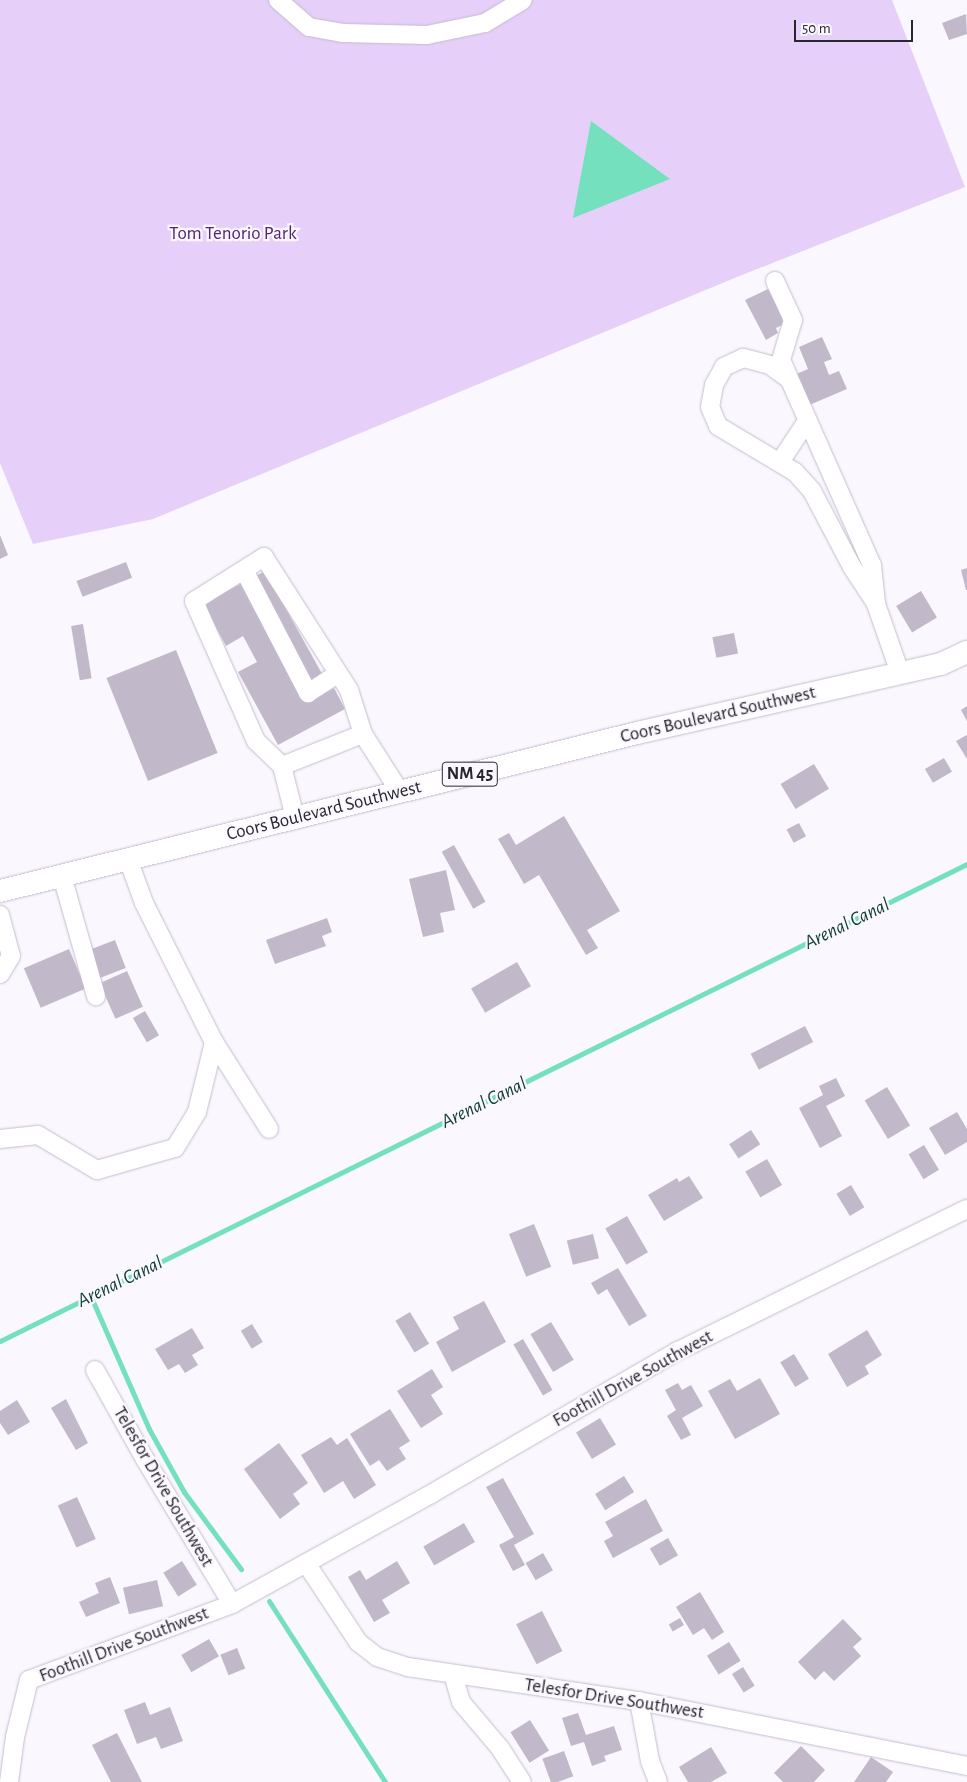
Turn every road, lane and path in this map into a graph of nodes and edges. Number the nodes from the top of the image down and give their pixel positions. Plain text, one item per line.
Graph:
1 (278, 0) edge
2 (523, 0) edge
3 (775, 281) dead end
4 (789, 379) junction
5 (807, 421) junction
6 (780, 462) junction
7 (244, 570) junction
8 (876, 604) junction
9 (967, 652) edge
10 (941, 664) junction
11 (967, 666) edge
12 (900, 673) junction
13 (337, 674) junction
14 (363, 734) junction
15 (282, 766) junction
16 (400, 792) junction
17 (295, 818) junction
18 (128, 860) junction
19 (62, 876) junction
20 (0, 890) edge
21 (0, 915) edge
22 (0, 974) edge
23 (96, 996) dead end
24 (214, 1042) junction
25 (269, 1129) dead end
26 (0, 1139) edge
27 (967, 1209) edge
28 (96, 1370) dead end
29 (306, 1563) junction
30 (232, 1604) junction
31 (453, 1674) junction
32 (639, 1701) junction
33 (967, 1766) edge
34 (10, 1782) edge
35 (522, 1782) edge
36 (658, 1782) edge

1 - 2 street
3 - 4 street
4 - 5 street
4 - 6 street
5 - 6 street
5 - 8 street
6 - 8 street
7 - 13 street
7 - 13 street
7 - 15 street
8 - 12 street
9 - 10 main road, Coors Boulevard Southwest / NM 45
10 - 11 main road, Coors Boulevard Southwest / NM 45
10 - 12 main road, Coors Boulevard Southwest / NM 45
12 - 16 main road, Coors Boulevard Southwest / NM 45
13 - 14 street
14 - 15 street
14 - 16 street
15 - 17 street
16 - 17 main road, Coors Boulevard Southwest / NM 45
17 - 18 main road, Coors Boulevard Southwest / NM 45
18 - 19 main road, Coors Boulevard Southwest / NM 45
18 - 24 street
19 - 20 main road, Coors Boulevard Southwest / NM 45
19 - 23 street
21 - 22 street
24 - 25 street
24 - 26 street
27 - 29 street, Foothill Drive Southwest
28 - 30 street, Telesfor Drive Southwest
29 - 30 street, Foothill Drive Southwest
29 - 31 street, Telesfor Drive Southwest
30 - 34 street, Foothill Drive Southwest
31 - 32 street, Telesfor Drive Southwest
31 - 35 street
32 - 33 street, Telesfor Drive Southwest
32 - 36 street

